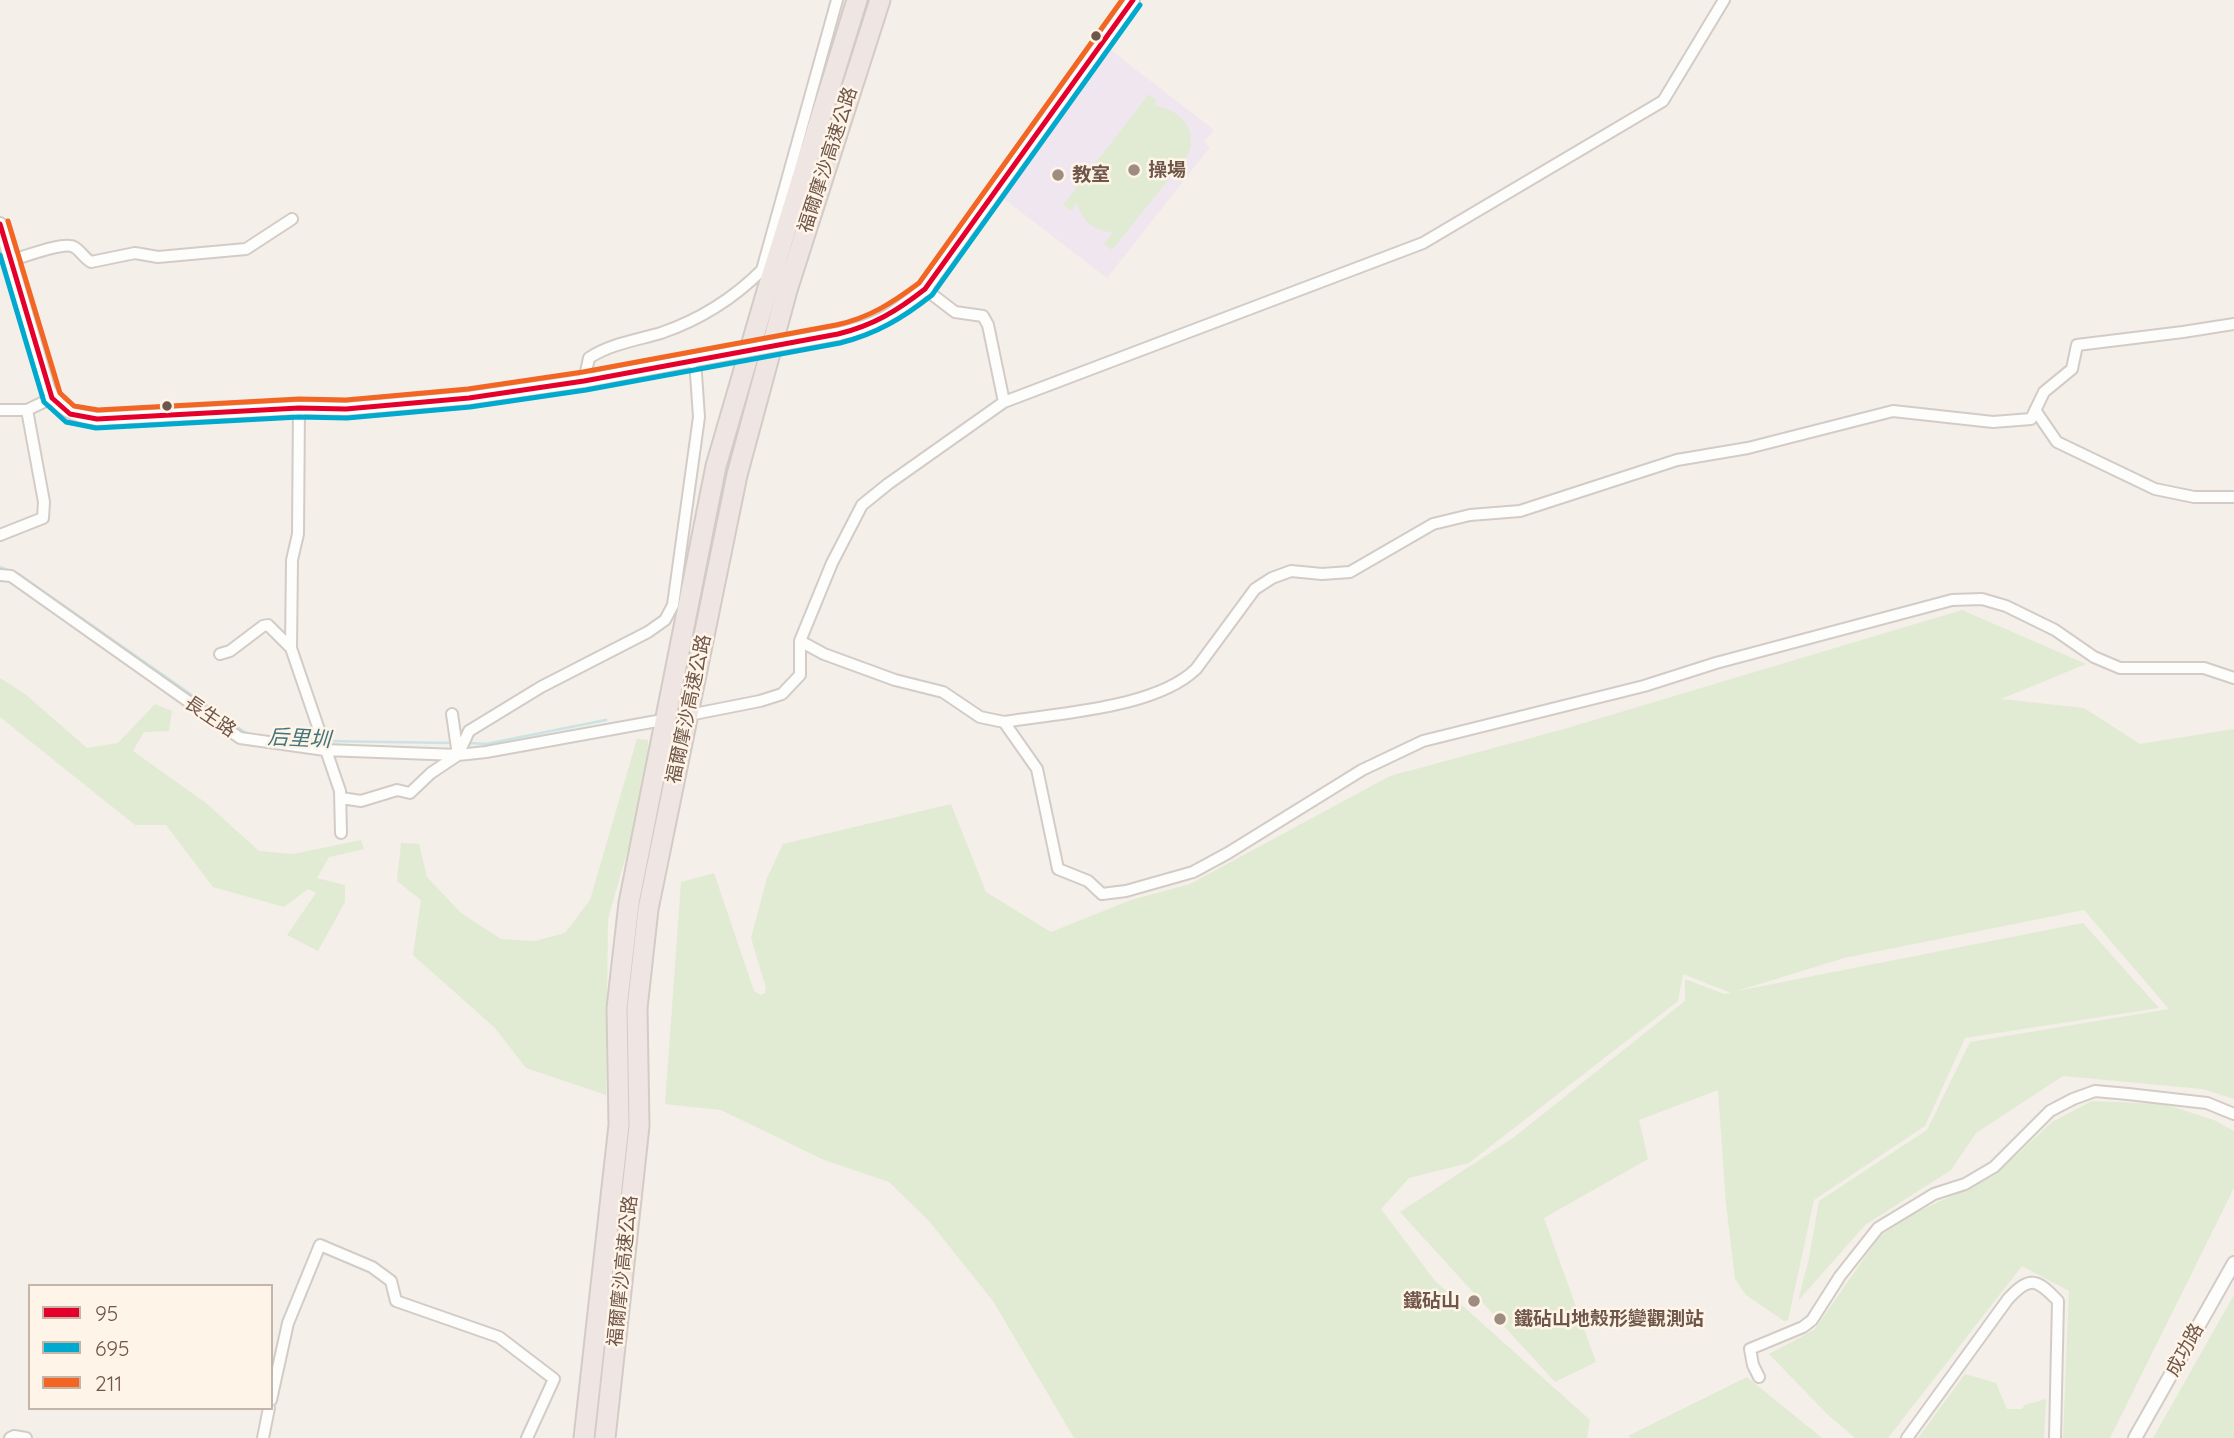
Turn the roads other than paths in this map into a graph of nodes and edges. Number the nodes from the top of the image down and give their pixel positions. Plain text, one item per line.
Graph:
1 (837, 0) edge
2 (857, 0) edge
3 (880, 0) edge
4 (1133, 0) edge
5 (1724, 0) edge
6 (292, 219) dead end
7 (0, 224) edge
8 (12, 260) junction
9 (925, 289) junction
10 (2234, 324) edge
11 (695, 360) junction
12 (584, 381) junction
13 (52, 398) junction
14 (1004, 402) junction
15 (299, 408) junction
16 (0, 410) edge
17 (27, 410) junction
18 (2035, 410) junction
19 (2234, 496) edge
20 (0, 535) edge
21 (0, 575) edge
22 (800, 641) junction
23 (291, 648) junction
24 (220, 654) dead end
25 (2234, 678) edge
26 (452, 714) dead end
27 (1004, 722) junction
28 (325, 750) junction
29 (458, 755) junction
30 (341, 798) junction
31 (341, 833) dead end
32 (2234, 1114) edge
33 (2234, 1263) edge
34 (1759, 1377) dead end
35 (273, 1391) edge
36 (269, 1410) edge
37 (10, 1438) edge
38 (26, 1438) edge
39 (263, 1438) edge
40 (527, 1438) edge
41 (584, 1438) edge
42 (605, 1438) edge
43 (1907, 1438) edge
44 (2055, 1438) edge
45 (2135, 1438) edge

1 - 12 street
2 - 41 highway, 福爾摩沙高速公路
3 - 42 highway, 福爾摩沙高速公路
4 - 9 street
5 - 14 street
6 - 8 street
7 - 8 street
8 - 13 street
9 - 11 street, bridge
9 - 14 street
10 - 18 street
11 - 12 street
11 - 29 street
12 - 15 street
13 - 15 street
13 - 17 street
14 - 22 street
15 - 23 street
16 - 17 street
17 - 20 street
18 - 19 street
18 - 27 street
21 - 28 street, 長生路
22 - 27 street
22 - 29 street, 長生路
23 - 24 street
23 - 28 street
25 - 27 street
26 - 29 street
28 - 29 street, 長生路
28 - 30 street
29 - 30 street
30 - 31 street
32 - 34 street
33 - 45 street, 成功路
35 - 40 street
36 - 39 street
37 - 38 street
43 - 44 street

